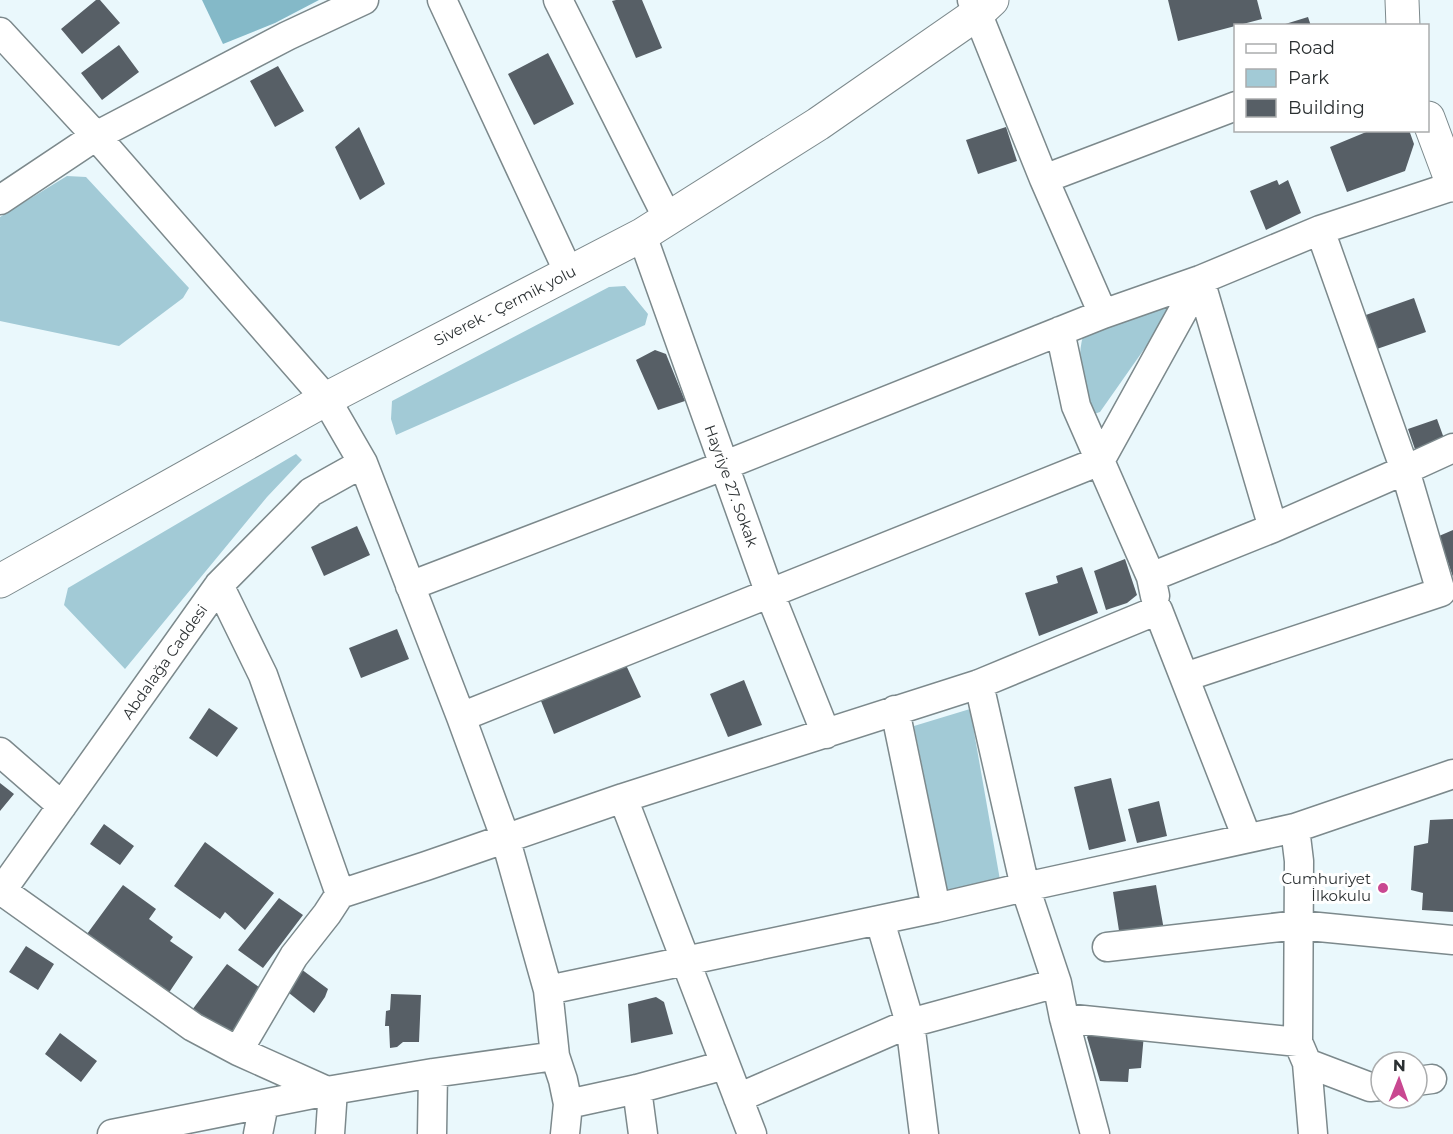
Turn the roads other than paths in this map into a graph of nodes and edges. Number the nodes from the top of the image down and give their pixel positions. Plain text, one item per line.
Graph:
1 (364, 0) edge
2 (442, 0) edge
3 (558, 0) edge
4 (1402, 0) edge
5 (981, 4) edge
6 (1403, 24) edge
7 (0, 32) edge
8 (1234, 107) edge
9 (1429, 121) edge
10 (96, 136) junction
11 (1044, 179) junction
12 (1453, 186) edge
13 (0, 200) edge
14 (655, 227) junction
15 (1320, 230) junction
16 (569, 273) junction
17 (1200, 280) junction
18 (1103, 314) junction
19 (1060, 331) junction
20 (326, 399) junction
21 (1453, 448) edge
22 (1100, 461) junction
23 (363, 463) junction
24 (723, 466) junction
25 (1405, 470) junction
26 (1273, 528) junction
27 (1151, 577) junction
28 (0, 581) edge
29 (219, 585) junction
30 (410, 586) junction
31 (770, 594) junction
32 (1447, 598) edge
33 (1158, 610) junction
34 (1185, 677) junction
35 (979, 684) junction
36 (895, 710) junction
37 (461, 717) junction
38 (826, 734) junction
39 (0, 752) edge
40 (1453, 774) edge
41 (623, 798) junction
42 (62, 806) junction
43 (1295, 828) junction
44 (505, 837) junction
45 (1247, 838) junction
46 (1025, 887) junction
47 (1, 892) edge
48 (340, 894) junction
49 (936, 908) junction
50 (880, 921) junction
51 (1298, 925) junction
52 (1453, 940) edge
53 (1107, 947) dead end
54 (686, 961) junction
55 (1057, 983) junction
56 (548, 990) junction
57 (1064, 1018) junction
58 (910, 1023) junction
59 (238, 1051) junction
60 (1303, 1053) junction
61 (555, 1056) junction
62 (725, 1065) junction
63 (433, 1073) junction
64 (1369, 1086) edge
65 (637, 1089) junction
66 (330, 1091) junction
67 (738, 1098) junction
68 (264, 1104) junction
69 (568, 1104) junction
70 (182, 1127) edge
71 (112, 1134) edge
72 (258, 1134) edge
73 (330, 1134) edge
74 (432, 1134) edge
75 (565, 1134) edge
76 (643, 1134) edge
77 (752, 1134) edge
78 (924, 1134) edge
79 (1095, 1134) edge
80 (1313, 1134) edge

1 - 10 street
2 - 16 street
3 - 14 street, Hayriye 27. Sokak
4 - 6 main road
5 - 11 street
5 - 14 main road, Siverek - Çermik yolu
7 - 10 street
8 - 11 street
9 - 12 main road
10 - 13 street
10 - 20 street
11 - 18 street
12 - 15 street
14 - 16 main road, Siverek - Çermik yolu
14 - 24 street, Hayriye 27. Sokak
15 - 17 street
15 - 25 street
16 - 20 main road, Siverek - Çermik yolu
17 - 18 street
17 - 22 street
17 - 26 street
18 - 19 street
19 - 22 street
19 - 24 street
20 - 23 street
20 - 28 main road, Siverek - Çermik yolu
21 - 25 street
22 - 27 street
22 - 31 street
23 - 29 street, Abdalağa Caddesi
23 - 30 street
24 - 30 street
24 - 31 street, Hayriye 27. Sokak
25 - 26 street
25 - 32 street
26 - 27 street
27 - 33 street
29 - 42 street, Abdalağa Caddesi
29 - 48 street
30 - 37 street
31 - 37 street
31 - 38 street, Hayriye 27. Sokak
32 - 34 street
33 - 34 street
33 - 35 street
34 - 45 street
35 - 36 street
35 - 46 street
36 - 38 street
36 - 49 street
37 - 44 street
38 - 41 street
39 - 42 street
40 - 43 street
41 - 44 street
41 - 54 street
42 - 47 street, Abdalağa Caddesi
43 - 45 street
43 - 51 street
44 - 48 street
44 - 56 street
45 - 46 street
46 - 49 street
46 - 55 street
47 - 59 street
48 - 59 street
49 - 50 street
50 - 54 street
50 - 58 street
51 - 52 street
51 - 53 street
51 - 60 street
54 - 56 street
54 - 62 street
55 - 57 street
55 - 58 street
56 - 61 street
57 - 60 street
57 - 79 street
58 - 67 street
58 - 78 street
59 - 66 street
60 - 64 street
60 - 80 street
61 - 63 street
61 - 69 street
62 - 65 street
62 - 67 street
63 - 66 street
63 - 74 street
65 - 69 street
65 - 76 street
66 - 68 street
66 - 73 street
67 - 77 street
68 - 70 street
68 - 72 street
69 - 75 street
70 - 71 street

